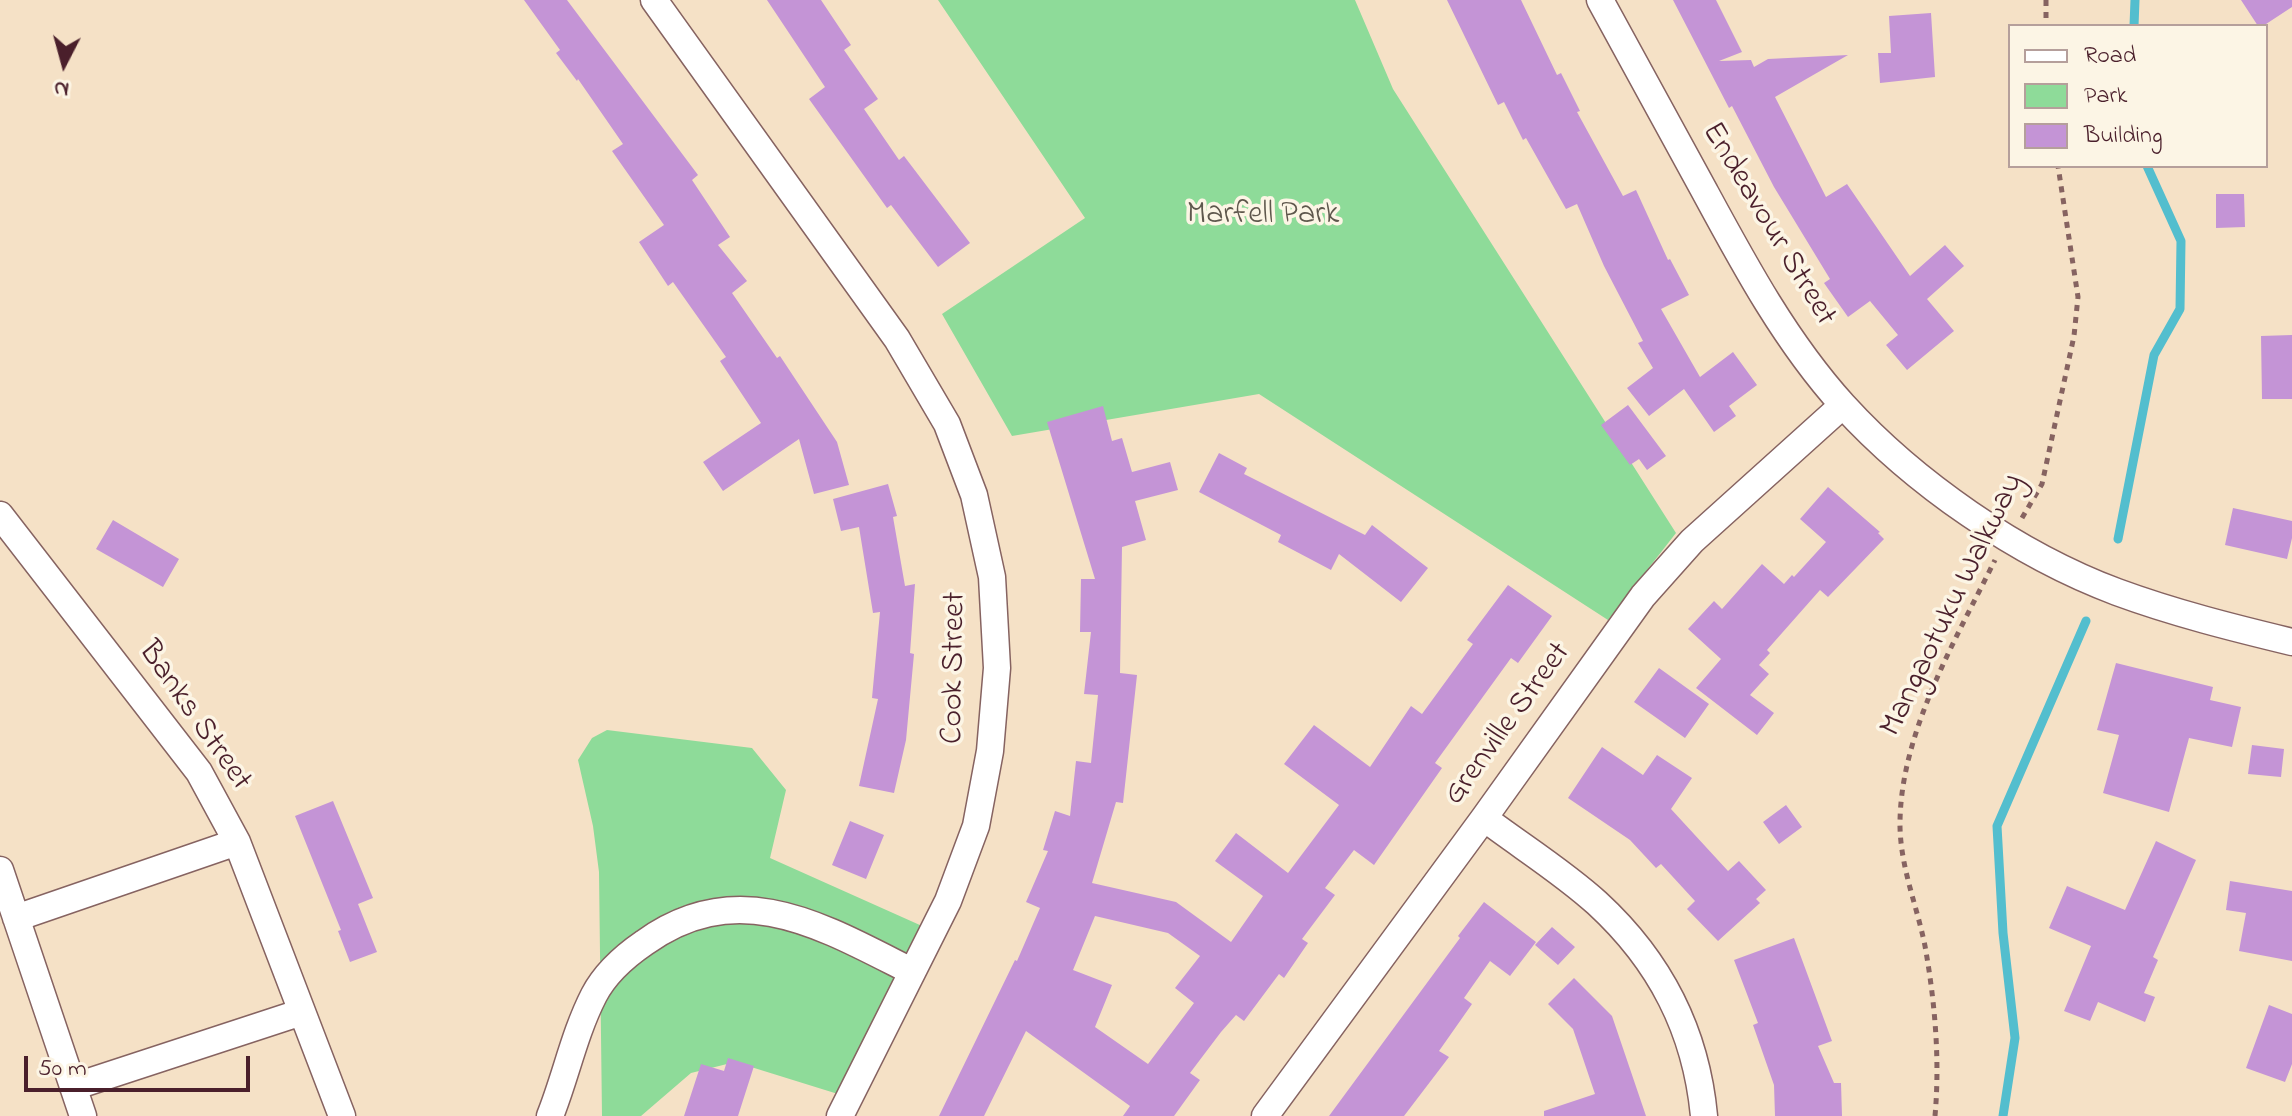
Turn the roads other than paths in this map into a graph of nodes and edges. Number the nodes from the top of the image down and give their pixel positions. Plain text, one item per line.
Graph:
1 (654, 0) edge
2 (1600, 0) edge
3 (1843, 405) junction
4 (3, 525) edge
5 (2292, 642) edge
6 (1484, 818) junction
7 (237, 842) junction
8 (0, 870) edge
9 (16, 918) junction
10 (911, 971) junction
11 (302, 1012) junction
12 (73, 1087) junction
13 (83, 1116) edge
14 (342, 1116) edge
15 (550, 1116) edge
16 (840, 1116) edge
17 (1265, 1116) edge
18 (1704, 1116) edge

1 - 10 street, Cook Street
2 - 3 street, Endeavour Street
3 - 5 street, Endeavour Street
3 - 6 street, Grenville Street
4 - 7 street, Banks Street
6 - 17 street, Grenville Street
6 - 18 street
7 - 9 street
7 - 11 street, Banks Street
8 - 9 street
9 - 12 street
10 - 15 street
10 - 16 street, Cook Street
11 - 12 street
11 - 14 street, Banks Street
12 - 13 street

